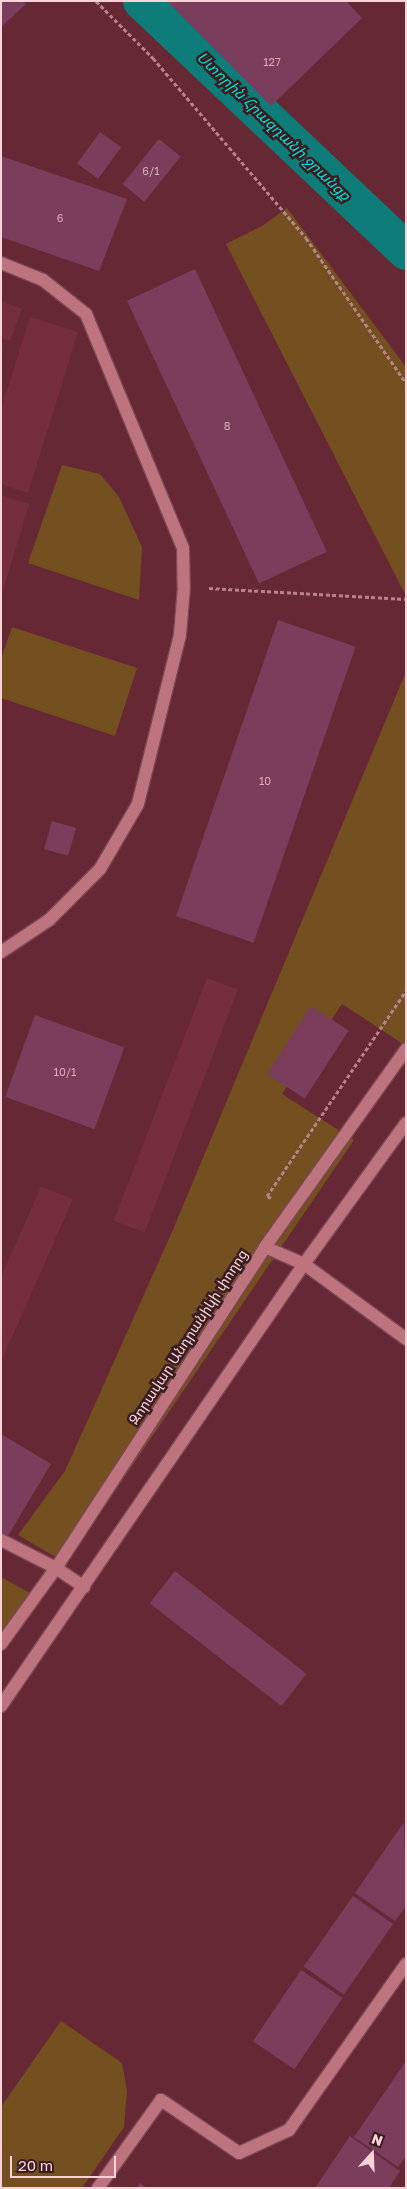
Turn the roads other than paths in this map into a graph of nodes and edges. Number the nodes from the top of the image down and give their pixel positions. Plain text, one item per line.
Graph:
1 (1, 263) edge
2 (1, 952) edge
3 (406, 1050) edge
4 (406, 1123) edge
5 (265, 1247) junction
6 (304, 1264) junction
7 (406, 1340) edge
8 (1, 1540) edge
9 (56, 1568) junction
10 (84, 1587) junction
11 (1, 1644) edge
12 (1, 1706) edge
13 (406, 1964) edge
14 (98, 2188) edge

1 - 2 main road
3 - 5 main road, Զորավար Անդրանիկի փողոց
4 - 6 main road
5 - 6 main road
5 - 9 main road, Զորավար Անդրանիկի փողոց
6 - 7 main road
6 - 10 main road
8 - 9 main road
9 - 10 main road
9 - 11 main road, Զորավար Անդրանիկի փողոց
10 - 12 main road
13 - 14 main road

